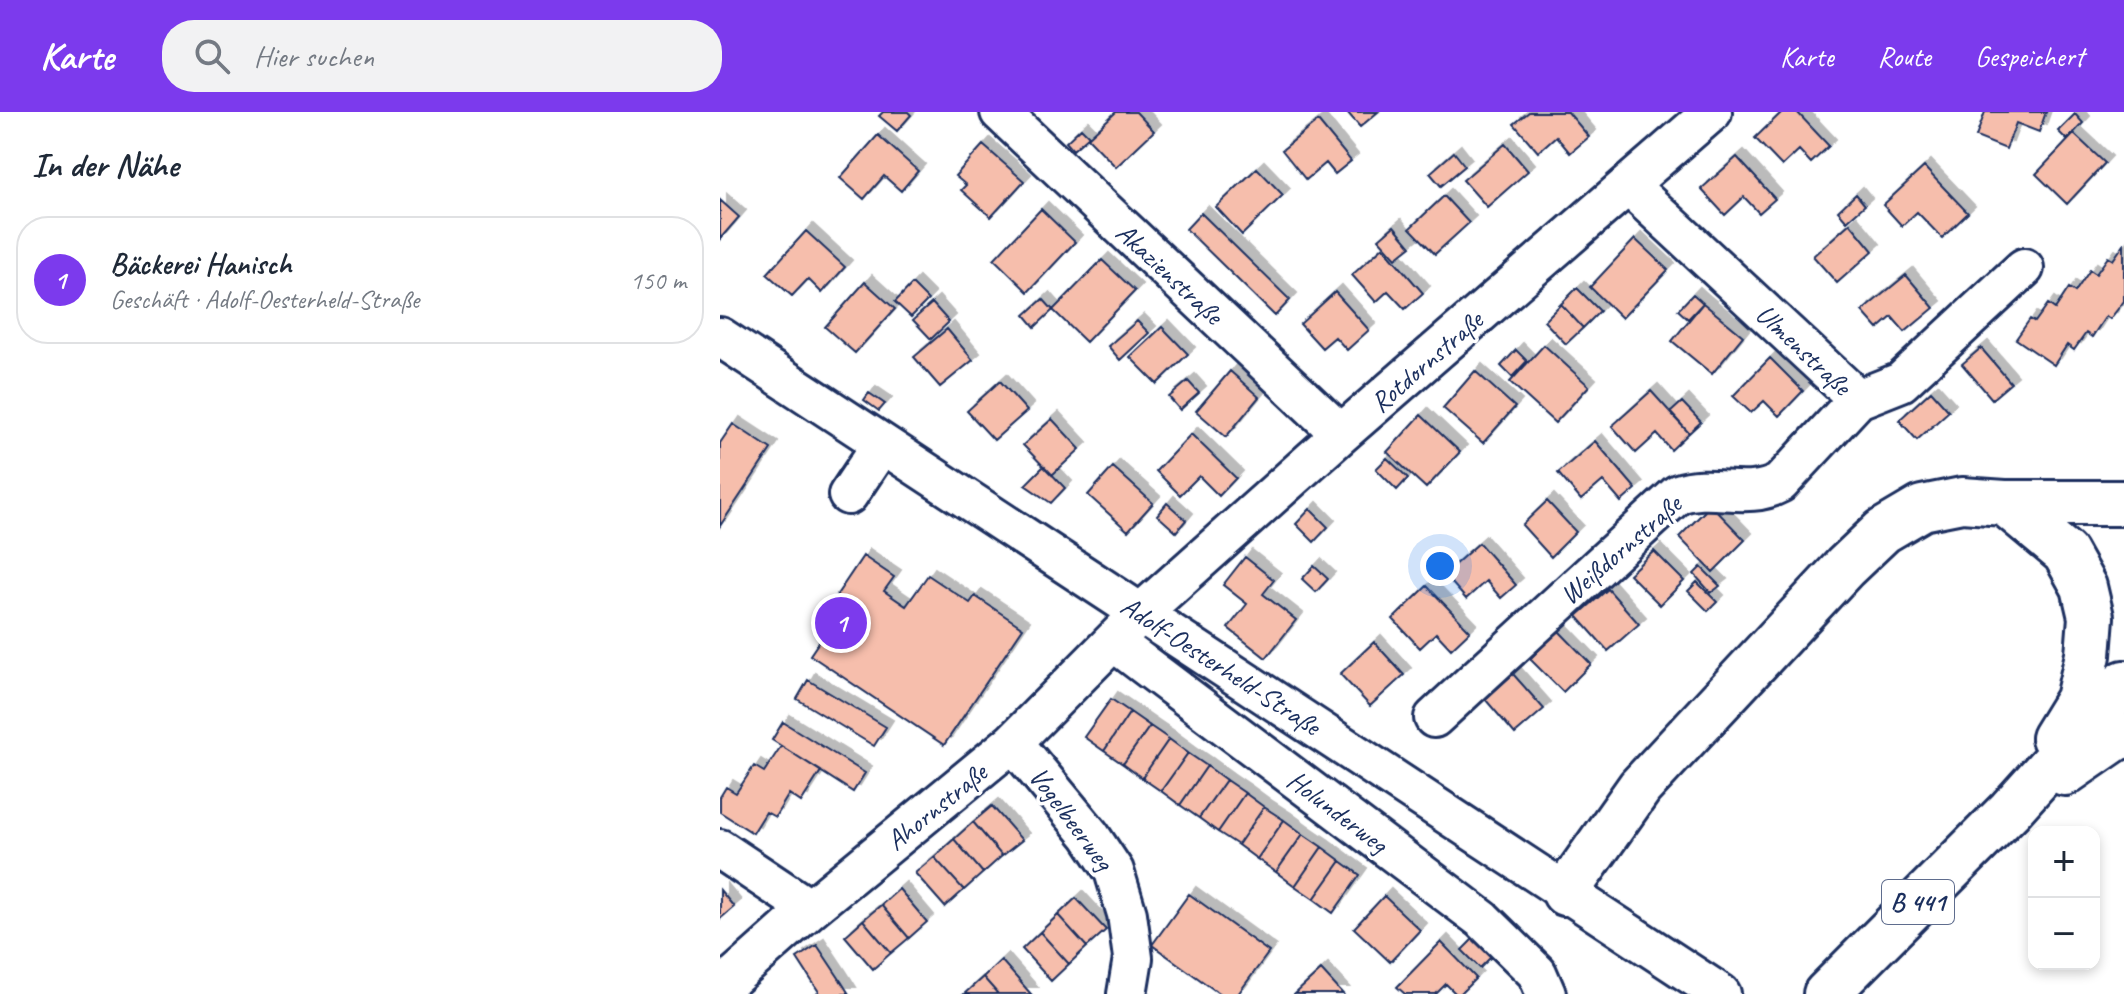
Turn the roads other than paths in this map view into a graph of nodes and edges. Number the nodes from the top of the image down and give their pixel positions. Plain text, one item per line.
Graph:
1 (1000, 112) edge
2 (1712, 112) edge
3 (1629, 186) junction
4 (2024, 268) dead end
5 (720, 337) edge
6 (1858, 399) junction
7 (1341, 434) junction
8 (882, 444) junction
9 (848, 495) dead end
10 (2005, 503) junction
11 (2124, 503) edge
12 (1142, 612) junction
13 (1114, 642) junction
14 (2124, 683) edge
15 (1434, 718) dead end
16 (2124, 736) edge
17 (1013, 742) junction
18 (2010, 810) junction
19 (720, 849) edge
20 (1565, 893) junction
21 (810, 909) junction
22 (720, 989) edge
23 (1714, 989) edge
24 (1127, 994) edge
25 (1546, 994) edge
26 (1826, 994) edge

1 - 7 street, Akazienstraße
2 - 3 street, Rotdornstraße
3 - 6 street, Ulmenstraße
3 - 7 street, Rotdornstraße
4 - 6 street, Ulmenstraße
5 - 8 street, Adolf-Oesterheld-Straße
6 - 15 street, Weißdornstraße
7 - 12 street, Rotdornstraße
8 - 9 street
8 - 12 street, Adolf-Oesterheld-Straße
10 - 11 main road
10 - 18 main road
10 - 20 main road
12 - 13 street, Ahornstraße
12 - 20 street, Adolf-Oesterheld-Straße
13 - 17 street, Ahornstraße
13 - 25 street, Holunderweg
14 - 18 main road, B 441
16 - 18 main road
17 - 21 street, Ahornstraße
17 - 24 street, Vogelbeerweg
18 - 26 main road, B 441
19 - 21 street
20 - 23 street, Adolf-Oesterheld-Straße
21 - 22 street, Ahornstraße

